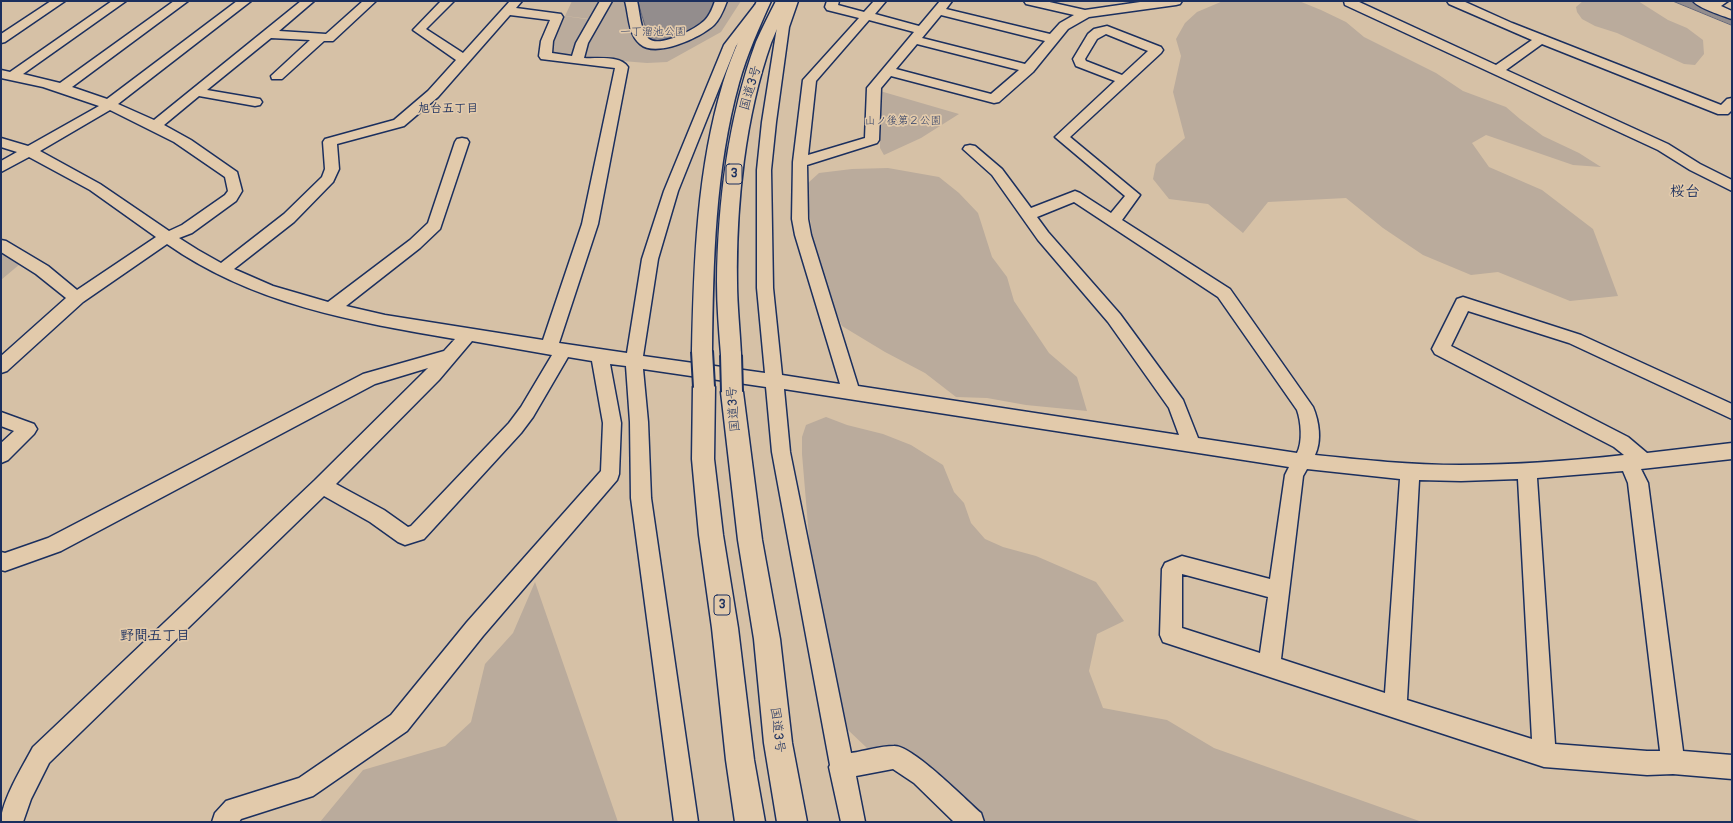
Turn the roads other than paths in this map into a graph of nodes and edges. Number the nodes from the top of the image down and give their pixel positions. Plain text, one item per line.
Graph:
1 (59, 1) edge
2 (120, 1) edge
3 (182, 1) edge
4 (245, 1) edge
5 (308, 1) edge
6 (370, 1) edge
7 (448, 1) edge
8 (606, 1) edge
9 (632, 1) edge
10 (721, 1) edge
11 (783, 1) edge
12 (792, 1) edge
13 (833, 1) edge
14 (880, 1) edge
15 (946, 1) edge
16 (1030, 1) edge
17 (1351, 1) edge
18 (1453, 1) edge
19 (1699, 1) edge
20 (764, 2) edge
21 (1170, 2) edge
22 (1717, 4) edge
23 (512, 6) edge
24 (938, 11) junction
25 (1085, 14) junction
26 (1732, 15) edge
27 (867, 16) junction
28 (269, 34) junction
29 (918, 35) junction
30 (320, 38) junction
31 (1, 39) edge
32 (1054, 39) junction
33 (1541, 39) junction
34 (463, 59) junction
35 (577, 60) junction
36 (1028, 69) junction
37 (888, 71) junction
38 (1496, 71) junction
39 (6, 75) edge
40 (277, 76) dead end
41 (1124, 80) junction
42 (62, 88) junction
43 (197, 92) junction
44 (256, 102) dead end
45 (109, 105) junction
46 (1729, 109) edge
47 (155, 126) junction
48 (1, 142) edge
49 (462, 142) dead end
50 (970, 149) dead end
51 (29, 151) junction
52 (800, 162) junction
53 (1, 167) edge
54 (1732, 183) edge
55 (1027, 215) junction
56 (1114, 220) junction
57 (167, 237) junction
58 (1, 246) edge
59 (222, 270) junction
60 (77, 298) junction
61 (331, 309) junction
62 (469, 334) junction
63 (556, 348) junction
64 (450, 356) junction
65 (600, 356) junction
66 (634, 361) junction
67 (1, 366) edge
68 (773, 382) junction
69 (851, 392) junction
70 (1732, 412) edge
71 (1, 419) edge
72 (1191, 444) junction
73 (1732, 451) edge
74 (1, 455) edge
75 (1301, 461) junction
76 (1636, 463) junction
77 (1527, 470) junction
78 (1410, 471) junction
79 (322, 486) junction
80 (1, 561) edge
81 (1279, 591) junction
82 (1270, 666) junction
83 (1396, 706) junction
84 (1544, 755) junction
85 (1673, 762) junction
86 (841, 767) junction
87 (1732, 767) edge
88 (11, 822) edge
89 (224, 822) edge
90 (686, 822) edge
91 (750, 822) edge
92 (792, 822) edge
93 (853, 822) edge
94 (972, 822) edge

1 - 31 street
2 - 39 street
3 - 42 street
4 - 45 street
5 - 28 street
6 - 30 street
7 - 34 street
8 - 35 street
9 - 10 street
11 - 92 highway, 国道3号 / 3, bridge
12 - 68 street
13 - 27 street
14 - 27 street
15 - 24 street
16 - 25 street
17 - 38 street
18 - 33 street
19 - 22 street
20 - 66 street
20 - 91 highway, 国道3号 / 3, bridge
21 - 25 street
22 - 26 street
23 - 34 street
23 - 35 street
24 - 29 street
24 - 32 street
25 - 32 street
27 - 29 street
27 - 52 street
28 - 30 street
28 - 43 street
29 - 36 street
29 - 37 street
30 - 40 street
32 - 36 street
33 - 38 street
33 - 46 street
34 - 59 street
35 - 63 street
36 - 37 street
37 - 52 street
38 - 54 street
39 - 42 street
41 - 41 street
41 - 56 street
42 - 45 street
43 - 44 street
43 - 47 street
45 - 47 street
45 - 51 street
47 - 57 street
48 - 51 street
49 - 61 street
50 - 55 street
51 - 53 street
51 - 57 street
52 - 69 street
55 - 56 street
55 - 72 street
56 - 75 street
57 - 59 street
57 - 60 street
58 - 60 street
59 - 61 street
60 - 67 street
61 - 62 street
62 - 63 street
62 - 64 street
63 - 65 street
63 - 79 street
64 - 79 street
64 - 80 street
65 - 66 street
65 - 89 street
66 - 68 street
66 - 90 street
68 - 69 street
68 - 86 street
69 - 72 street
70 - 76 street
71 - 74 street
72 - 75 street
73 - 76 street
75 - 78 street
75 - 81 street
76 - 77 street
76 - 85 street
77 - 78 street
77 - 84 street
78 - 83 street
79 - 88 street
81 - 82 street
81 - 82 street
82 - 83 street
83 - 84 street
84 - 85 street
85 - 87 street
86 - 93 street
86 - 94 street

